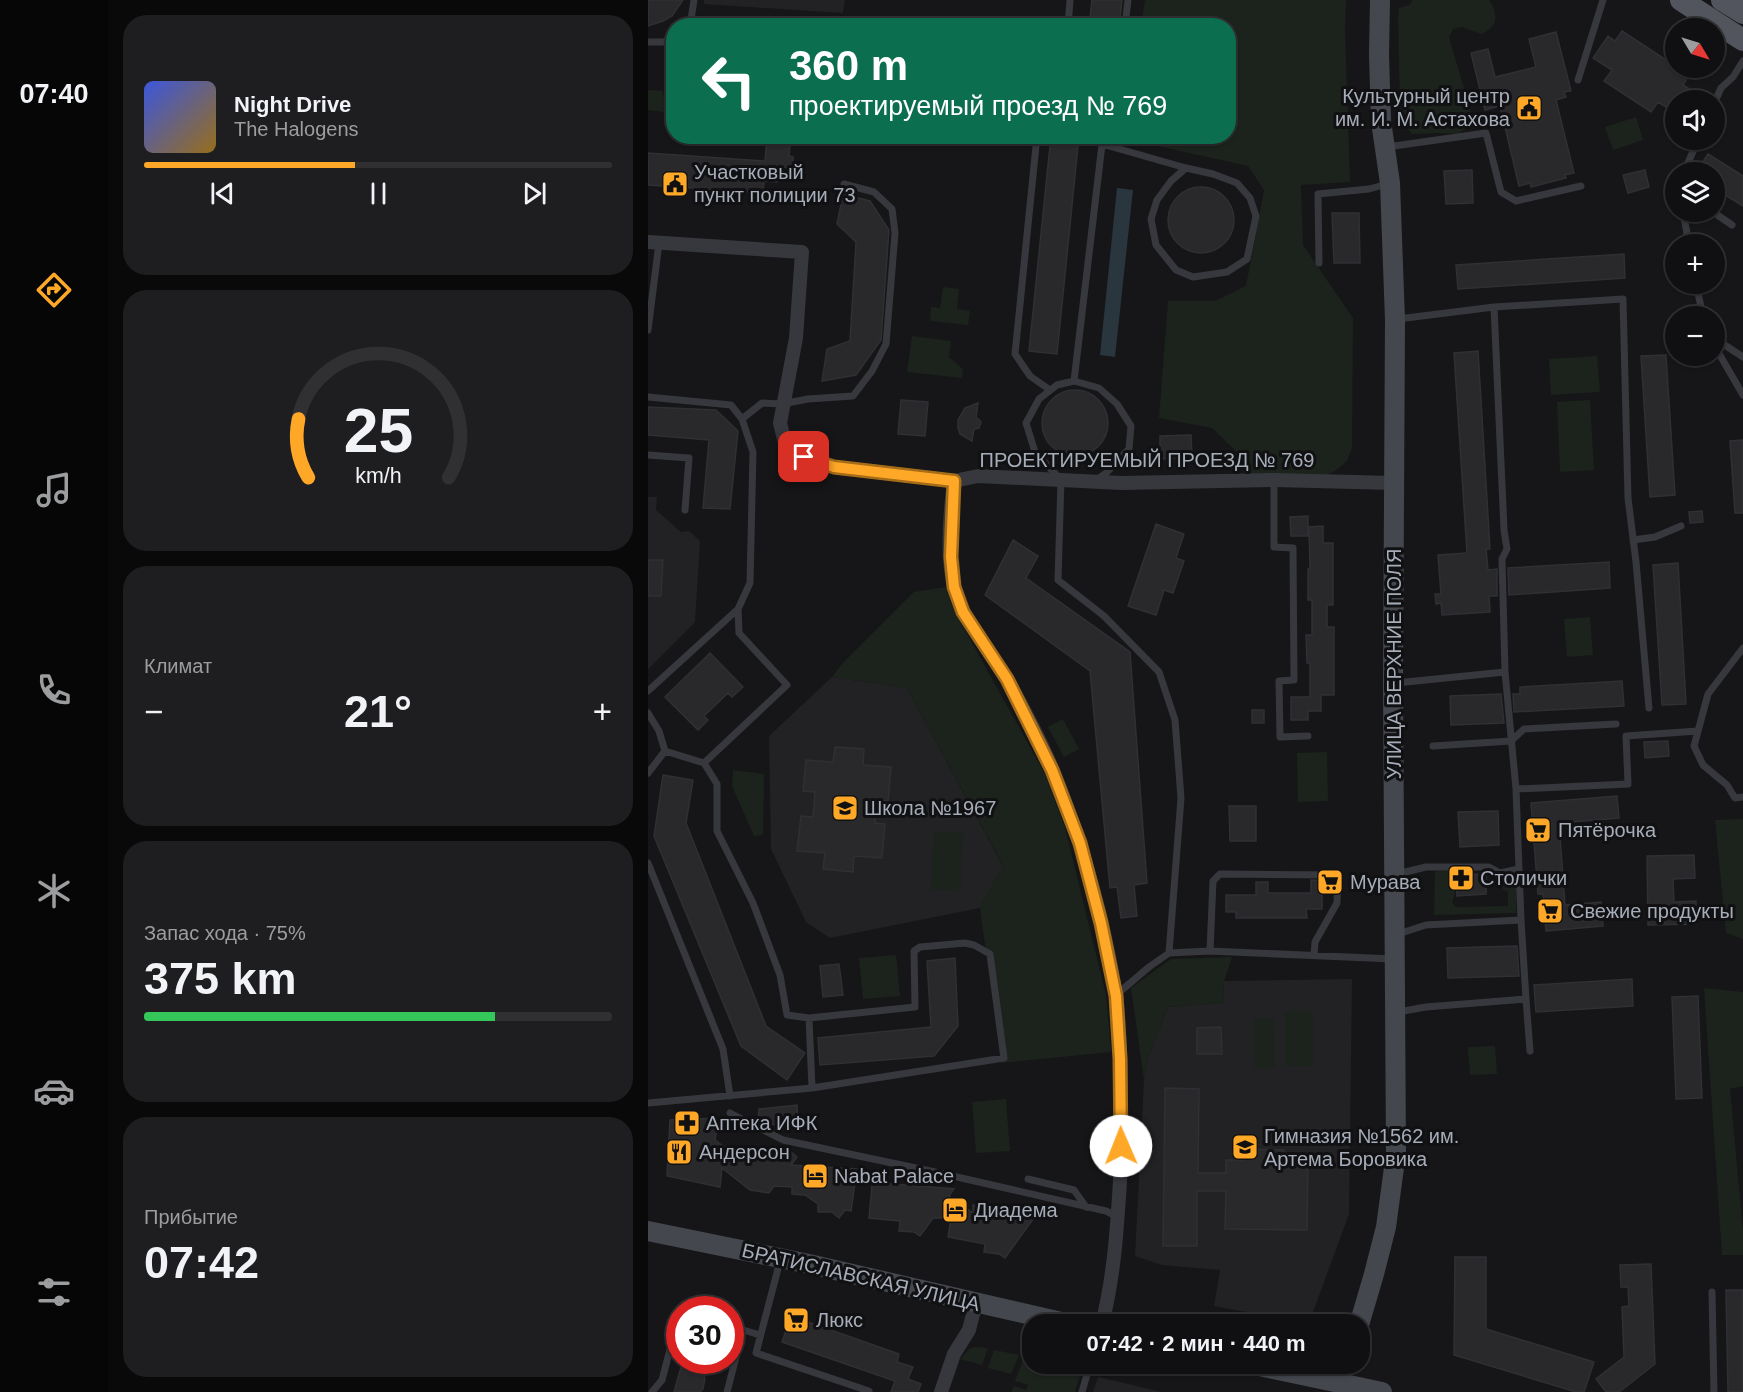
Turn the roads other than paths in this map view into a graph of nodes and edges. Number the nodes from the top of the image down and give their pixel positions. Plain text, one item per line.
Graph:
1 (694, 0) edge
2 (1070, 0) edge
3 (1128, 0) edge
4 (1380, 0) edge
5 (1603, 0) edge
6 (1681, 0) edge
7 (1722, 0) edge
8 (1743, 13) edge
9 (691, 18) edge
10 (1069, 18) edge
11 (1126, 18) edge
12 (1743, 40) edge
13 (666, 41) edge
14 (648, 42) edge
15 (1743, 62) edge
16 (1578, 80) dead end
17 (1720, 90) edge
18 (1036, 144) edge
19 (1102, 144) edge
20 (1114, 144) edge
21 (1384, 147) junction
22 (1186, 168) junction
23 (1390, 183) junction
24 (844, 184) dead end
25 (1581, 186) dead end
26 (1725, 220) edge
27 (1732, 225) dead end
28 (654, 242) edge
29 (1319, 263) dead end
30 (1494, 307) junction
31 (1395, 320) junction
32 (648, 330) edge
33 (1725, 345) edge
34 (1743, 357) edge
35 (1725, 364) edge
36 (1074, 381) junction
37 (1050, 390) junction
38 (1743, 395) edge
39 (648, 397) edge
40 (782, 404) junction
41 (742, 419) junction
42 (648, 455) edge
43 (1061, 480) junction
44 (1274, 480) junction
45 (954, 481) junction
46 (1094, 481) junction
47 (1394, 483) junction
48 (685, 510) dead end
49 (1681, 526) dead end
50 (1633, 540) junction
51 (738, 609) junction
52 (1743, 648) edge
53 (1743, 658) edge
54 (1731, 664) junction
55 (1505, 672) junction
56 (1393, 683) junction
57 (648, 692) edge
58 (1649, 708) dead end
59 (648, 713) edge
60 (1616, 724) dead end
61 (1698, 731) junction
62 (1308, 736) dead end
63 (1511, 741) junction
64 (1433, 746) dead end
65 (665, 752) junction
66 (704, 763) junction
67 (648, 772) edge
68 (1516, 789) junction
69 (1743, 798) edge
70 (648, 863) edge
71 (1520, 869) junction
72 (1395, 875) junction
73 (1521, 920) junction
74 (1395, 935) junction
75 (1210, 951) junction
76 (1168, 953) junction
77 (1314, 955) junction
78 (1396, 959) junction
79 (1116, 996) junction
80 (1526, 999) junction
81 (1396, 1013) junction
82 (809, 1018) junction
83 (1530, 1051) dead end
84 (812, 1088) junction
85 (730, 1095) junction
86 (648, 1103) edge
87 (730, 1113) dead end
88 (1028, 1179) dead end
89 (1086, 1207) junction
90 (1118, 1217) junction
91 (649, 1230) edge
92 (780, 1258) junction
93 (1712, 1292) dead end
94 (976, 1302) junction
95 (1027, 1314) edge
96 (1104, 1314) edge
97 (1362, 1314) edge
98 (744, 1330) edge
99 (760, 1335) junction
100 (666, 1365) edge
101 (732, 1374) edge
102 (1087, 1374) edge
103 (1310, 1374) edge
104 (1340, 1379) edge
105 (652, 1392) edge
106 (727, 1392) edge
107 (868, 1392) edge
108 (941, 1392) edge
109 (1082, 1392) edge
110 (1382, 1392) edge
111 (1714, 1392) edge

1 - 9 lane
2 - 10 lane
3 - 11 lane
4 - 21 main road, УЛИЦА ВЕРХНИЕ ПОЛЯ
5 - 16 lane
6 - 12 main road
7 - 8 main road
13 - 14 lane
15 - 17 lane
18 - 37 lane
19 - 36 lane
20 - 22 lane
21 - 23 main road, УЛИЦА ВЕРХНИЕ ПОЛЯ
21 - 25 lane
22 - 22 lane
23 - 29 lane
23 - 31 main road, УЛИЦА ВЕРХНИЕ ПОЛЯ
24 - 40 lane
26 - 27 lane
28 - 32 lane
28 - 40 street, ПРОЕКТИРУЕМЫЙ ПРОЕЗД № 769
30 - 31 lane
30 - 50 lane
30 - 55 lane
31 - 47 main road, УЛИЦА ВЕРХНИЕ ПОЛЯ
33 - 34 lane
35 - 38 lane
36 - 37 lane
36 - 46 lane
37 - 43 lane
39 - 41 lane
40 - 41 lane
40 - 45 street, ПРОЕКТИРУЕМЫЙ ПРОЕЗД № 769
41 - 51 lane
42 - 48 lane
43 - 45 street, ПРОЕКТИРУЕМЫЙ ПРОЕЗД № 769
43 - 46 street, ПРОЕКТИРУЕМЫЙ ПРОЕЗД № 769
43 - 76 lane
44 - 46 street, ПРОЕКТИРУЕМЫЙ ПРОЕЗД № 769
44 - 47 street, ПРОЕКТИРУЕМЫЙ ПРОЕЗД № 769
44 - 62 lane
45 - 79 street
47 - 56 main road, УЛИЦА ВЕРХНИЕ ПОЛЯ
49 - 50 lane
50 - 58 lane
51 - 57 lane
51 - 66 lane
52 - 54 lane
53 - 54 lane
54 - 61 lane
55 - 56 lane
55 - 63 lane
56 - 72 main road, УЛИЦА ВЕРХНИЕ ПОЛЯ
59 - 65 lane
60 - 63 lane
61 - 68 lane
61 - 69 lane
63 - 64 lane
63 - 68 lane
65 - 66 lane
65 - 67 lane
66 - 82 lane
68 - 71 lane
70 - 85 lane
71 - 72 lane
71 - 73 lane
72 - 74 main road, УЛИЦА ВЕРХНИЕ ПОЛЯ
73 - 74 lane
73 - 80 lane
74 - 78 main road, УЛИЦА ВЕРХНИЕ ПОЛЯ
75 - 76 lane
75 - 77 lane
75 - 77 lane
76 - 79 lane
77 - 78 lane
78 - 81 main road, УЛИЦА ВЕРХНИЕ ПОЛЯ
79 - 90 street
80 - 81 lane
80 - 83 lane
81 - 97 main road, УЛИЦА ВЕРХНИЕ ПОЛЯ
82 - 84 lane
82 - 84 lane
84 - 85 lane
85 - 86 lane
87 - 89 lane
88 - 89 lane
89 - 90 lane
90 - 96 street
91 - 92 main road, БРАТИСЛАВСКАЯ УЛИЦА
92 - 94 main road, БРАТИСЛАВСКАЯ УЛИЦА
92 - 99 lane
93 - 111 lane
94 - 95 main road, БРАТИСЛАВСКАЯ УЛИЦА
94 - 108 street
98 - 99 lane
99 - 107 lane
100 - 105 lane
101 - 106 lane
102 - 109 lane
103 - 104 main road
104 - 110 main road

